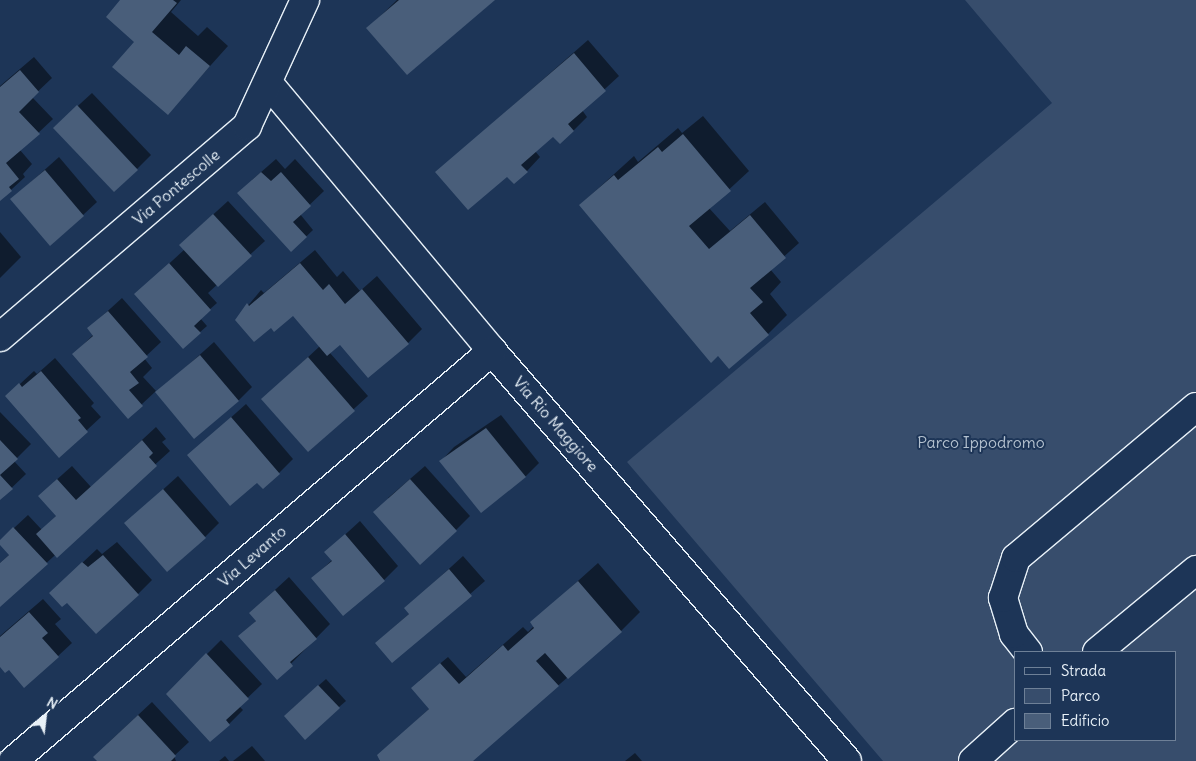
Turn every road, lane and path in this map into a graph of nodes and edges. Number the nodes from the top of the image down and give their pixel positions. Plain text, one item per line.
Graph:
1 (305, 0) edge
2 (269, 84) junction
3 (0, 337) edge
4 (492, 350) junction
5 (1196, 407) edge
6 (1196, 570) edge
7 (1027, 651) edge
8 (1098, 651) edge
9 (1014, 724) edge
10 (13, 761) edge
11 (847, 761) edge
12 (972, 761) edge

1 - 2 street, Via Pontescolle
2 - 3 street, Via Pontescolle
2 - 4 street, Via Rio Maggiore
4 - 10 street, Via Levanto
4 - 11 street, Via Rio Maggiore
5 - 7 street
6 - 8 street
9 - 12 street

